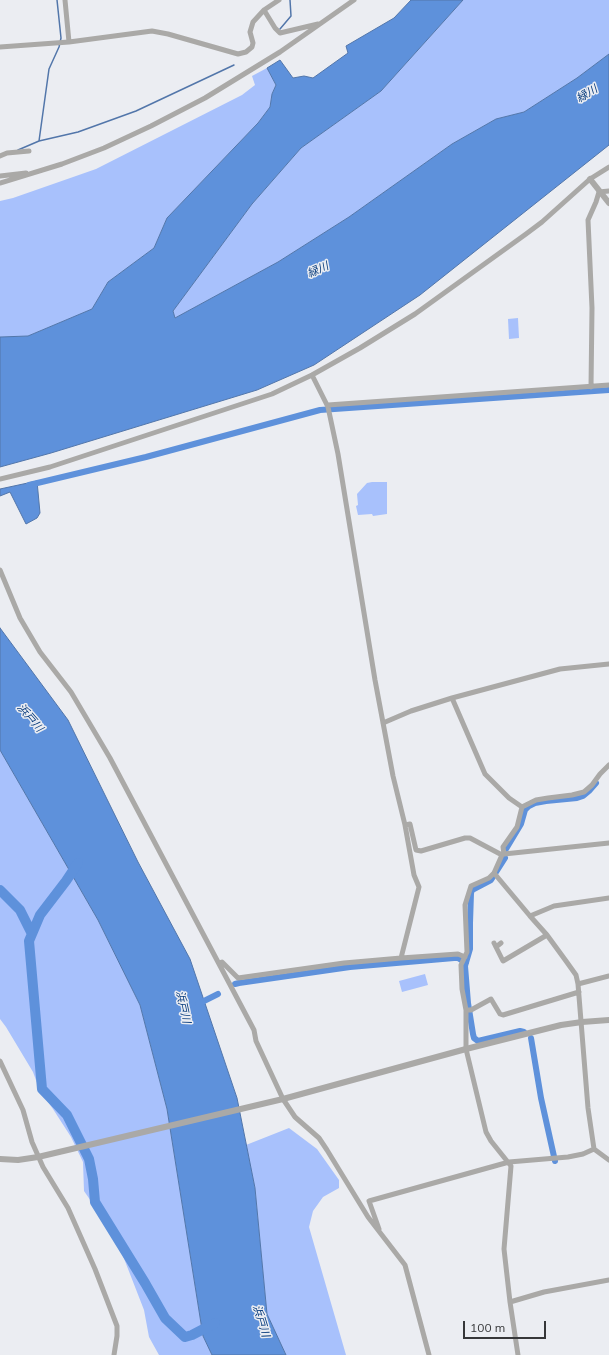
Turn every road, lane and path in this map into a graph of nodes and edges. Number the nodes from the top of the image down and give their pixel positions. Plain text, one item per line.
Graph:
1 (65, 0) edge
2 (279, 0) edge
3 (354, 0) edge
4 (264, 10) junction
5 (322, 23) junction
6 (69, 42) junction
7 (0, 47) edge
8 (29, 151) dead end
9 (0, 156) edge
10 (609, 167) edge
11 (38, 172) junction
12 (0, 176) edge
13 (590, 179) junction
14 (0, 183) edge
15 (609, 191) edge
16 (599, 192) junction
17 (609, 204) edge
18 (312, 375) junction
19 (609, 385) edge
20 (591, 386) junction
21 (329, 408) junction
22 (0, 479) edge
23 (0, 570) edge
24 (609, 664) edge
25 (452, 698) junction
26 (383, 723) junction
27 (609, 765) edge
28 (522, 808) junction
29 (405, 825) junction
30 (609, 843) edge
31 (503, 854) junction
32 (495, 874) junction
33 (609, 898) edge
34 (530, 916) junction
35 (547, 935) junction
36 (501, 943) dead end
37 (401, 958) junction
38 (464, 959) junction
39 (219, 963) junction
40 (609, 976) edge
41 (578, 984) junction
42 (579, 992) junction
43 (468, 1010) junction
44 (609, 1020) edge
45 (582, 1022) junction
46 (466, 1049) junction
47 (0, 1061) edge
48 (283, 1099) junction
49 (594, 1149) junction
50 (38, 1157) junction
51 (0, 1159) edge
52 (609, 1160) edge
53 (509, 1162) junction
54 (381, 1234) junction
55 (609, 1280) edge
56 (510, 1302) junction
57 (114, 1355) edge
58 (429, 1355) edge
59 (518, 1355) edge

1 - 6 street
2 - 4 street
3 - 5 street
4 - 5 street
4 - 6 street
5 - 11 street
6 - 7 street
8 - 9 street
10 - 13 street
11 - 12 street
11 - 14 street
13 - 16 street
13 - 18 street
15 - 16 street
16 - 17 street
16 - 20 street
18 - 21 street
18 - 22 street
19 - 20 street
20 - 21 street
21 - 26 street
23 - 39 street
24 - 25 street
25 - 26 street
25 - 28 street
26 - 29 street
27 - 28 street
28 - 31 street
29 - 31 street
29 - 37 street
30 - 31 street
31 - 32 street
32 - 34 street
32 - 38 street
33 - 34 street
34 - 35 street
35 - 36 street
35 - 41 street
37 - 38 street
37 - 39 street
38 - 43 street
39 - 48 street
40 - 41 street
41 - 42 street
42 - 43 street
42 - 45 street
43 - 46 street
44 - 45 street
45 - 46 street
45 - 49 street
46 - 48 street
46 - 53 street
47 - 50 street
48 - 50 street
48 - 54 street
49 - 52 street
49 - 53 street
50 - 51 street
50 - 57 street
53 - 54 street
53 - 56 street
54 - 58 street
55 - 56 street
56 - 59 street

